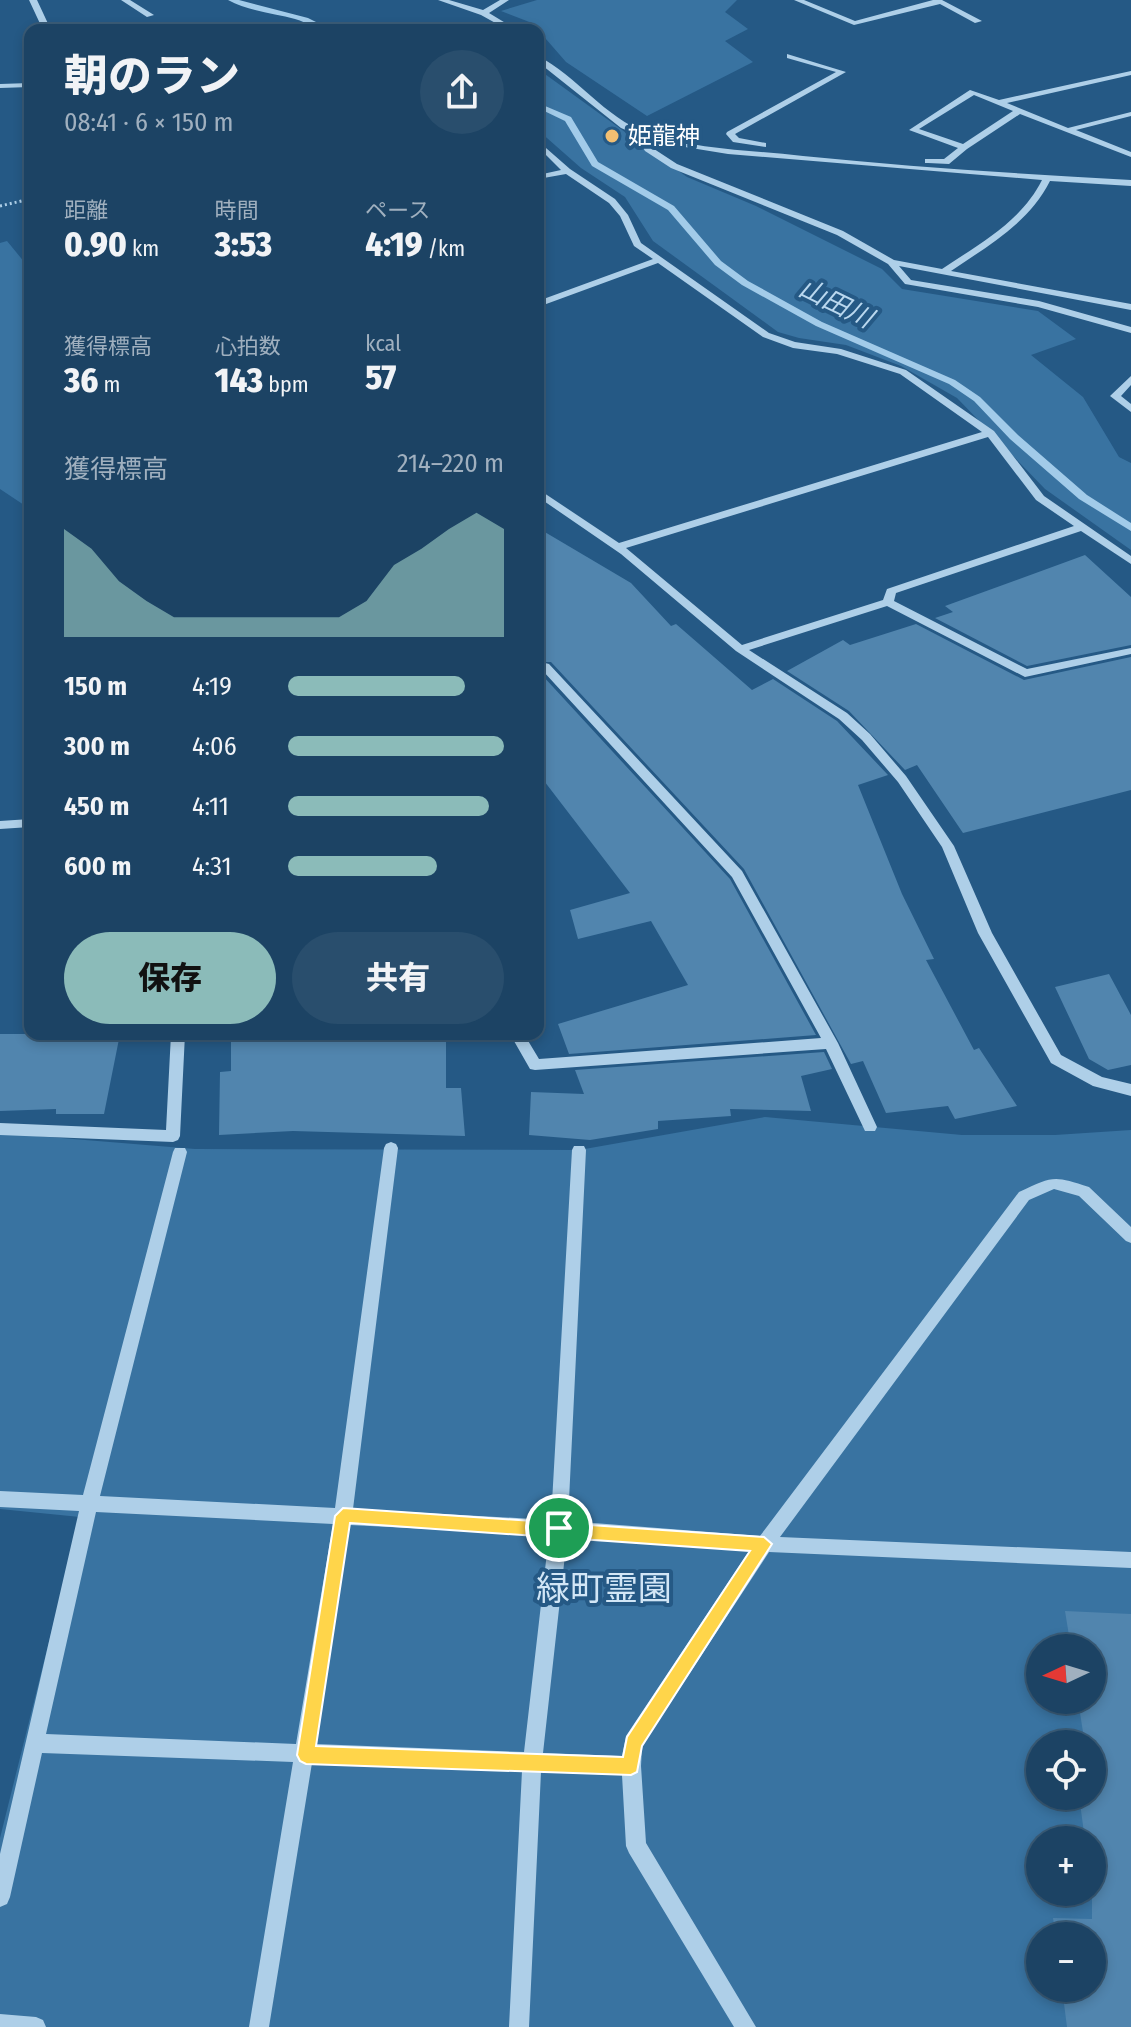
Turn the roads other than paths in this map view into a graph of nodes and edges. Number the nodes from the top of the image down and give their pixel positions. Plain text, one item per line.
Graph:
1 (33, 0) edge
2 (125, 0) edge
3 (442, 0) edge
4 (505, 0) edge
5 (798, 0) edge
6 (939, 1) edge
7 (484, 13) junction
8 (150, 15) dead end
9 (978, 21) dead end
10 (44, 24) edge
11 (503, 24) edge
12 (790, 56) dead end
13 (544, 65) edge
14 (1131, 73) edge
15 (24, 85) edge
16 (0, 86) edge
17 (997, 103) junction
18 (1019, 111) junction
19 (1131, 114) edge
20 (1068, 130) junction
21 (639, 133) junction
22 (964, 147) junction
23 (544, 150) edge
24 (1131, 155) edge
25 (826, 158) junction
26 (567, 171) junction
27 (544, 176) edge
28 (1047, 178) junction
29 (1131, 183) edge
30 (659, 260) junction
31 (891, 262) junction
32 (945, 271) junction
33 (544, 302) edge
34 (1129, 305) edge
35 (1131, 330) edge
36 (1131, 379) edge
37 (1131, 409) edge
38 (990, 433) junction
39 (544, 496) edge
40 (1082, 527) junction
41 (617, 547) junction
42 (1131, 561) edge
43 (888, 602) junction
44 (740, 649) junction
45 (1131, 651) edge
46 (544, 667) edge
47 (24, 823) edge
48 (0, 825) edge
49 (178, 1040) edge
50 (520, 1040) edge
51 (831, 1043) junction
52 (1131, 1090) edge
53 (870, 1127) dead end
54 (0, 1129) edge
55 (391, 1148) dead end
56 (579, 1150) dead end
57 (180, 1152) dead end
58 (1131, 1237) edge
59 (0, 1499) edge
60 (89, 1504) junction
61 (343, 1516) junction
62 (559, 1528) junction
63 (764, 1544) junction
64 (1131, 1560) edge
65 (34, 1743) junction
66 (306, 1755) junction
67 (532, 1763) junction
68 (631, 1766) junction
69 (0, 1897) edge
70 (0, 2024) edge
71 (36, 2027) edge
72 (259, 2027) edge
73 (519, 2027) edge
74 (746, 2027) edge

1 - 10 street
2 - 8 street
3 - 7 street
4 - 7 street
5 - 6 street
6 - 9 street
7 - 11 street
12 - 25 street
13 - 21 street
14 - 17 street
15 - 16 street
17 - 18 street
17 - 22 street
18 - 20 street
18 - 22 street
19 - 20 street
20 - 24 street
21 - 25 street
21 - 31 street
22 - 25 street
23 - 26 street
25 - 28 street
26 - 27 street
26 - 30 street
28 - 29 street
28 - 32 street
30 - 33 street
30 - 38 street
31 - 32 street
31 - 35 street
32 - 34 street
36 - 37 street
38 - 40 street
38 - 41 street
39 - 41 street
40 - 42 street
40 - 43 street
41 - 44 street
43 - 44 street
43 - 45 street
44 - 52 street
46 - 51 street
47 - 48 street
49 - 54 street
50 - 51 street
51 - 53 street
55 - 61 street
56 - 62 street
57 - 60 street
58 - 63 street
59 - 60 street
60 - 61 street
60 - 65 street
61 - 62 street
61 - 66 street
62 - 63 street
62 - 67 street
63 - 64 street
63 - 68 street
65 - 66 street
65 - 69 street
66 - 67 street
66 - 72 street
67 - 68 street
67 - 73 street
68 - 74 street
70 - 71 street

